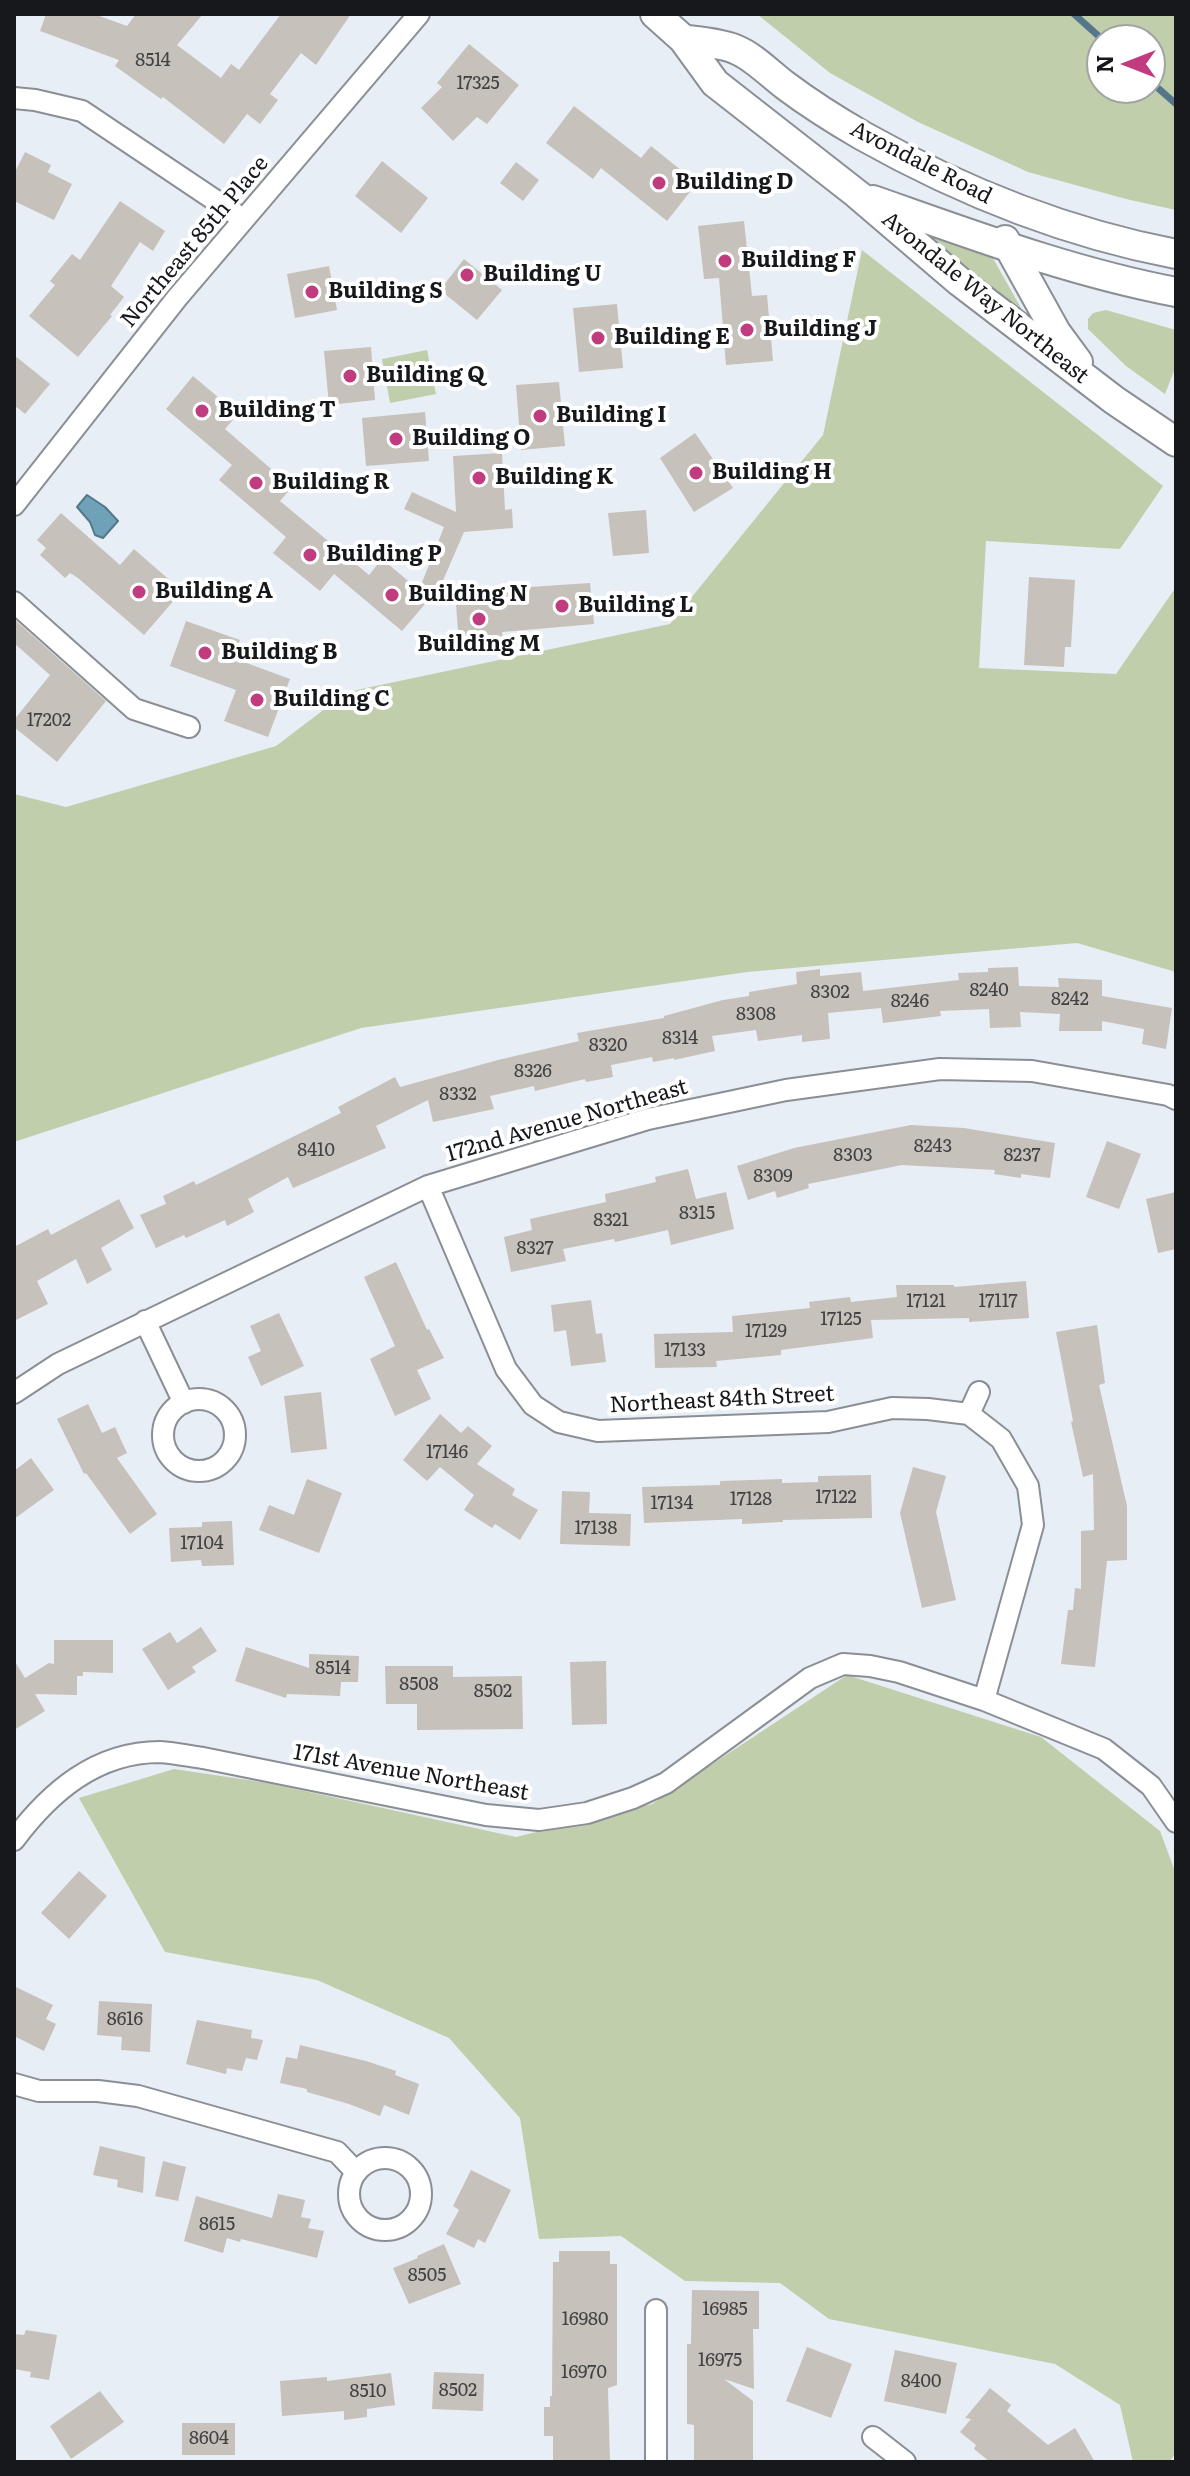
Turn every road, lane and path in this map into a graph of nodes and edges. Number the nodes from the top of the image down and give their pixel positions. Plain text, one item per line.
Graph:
1 (419, 14) edge
2 (655, 14) edge
3 (683, 39) junction
4 (14, 98) edge
5 (963, 187) junction
6 (857, 194) junction
7 (243, 219) junction
8 (1011, 249) junction
9 (1176, 254) edge
10 (1088, 272) junction
11 (1176, 292) edge
12 (1056, 332) junction
13 (1114, 400) junction
14 (1176, 442) edge
15 (14, 505) edge
16 (14, 602) edge
17 (189, 727) dead end
18 (1176, 1099) edge
19 (428, 1186) junction
20 (145, 1321) junction
21 (979, 1392) dead end
22 (14, 1393) edge
23 (184, 1403) dead end
24 (969, 1414) junction
25 (984, 1700) junction
26 (1176, 1822) edge
27 (14, 1840) edge
28 (14, 2084) edge
29 (356, 2172) dead end
30 (656, 2310) dead end
31 (873, 2437) dead end
32 (656, 2462) edge
33 (905, 2462) edge

1 - 7 street, Northeast 85th Place
2 - 3 main road, Avondale Way Northeast
3 - 5 main road, Avondale Road
3 - 6 main road, Avondale Way Northeast
4 - 7 street
5 - 8 main road, Avondale Way Northeast
5 - 9 main road, Avondale Road
6 - 8 main road, Avondale Road
6 - 13 main road, Avondale Way Northeast
7 - 15 street, Northeast 85th Place
8 - 10 main road, Avondale Road
8 - 12 main road, Avondale Way Northeast
10 - 11 main road, Avondale Road
10 - 12 main road
12 - 13 main road, Avondale Way Northeast
13 - 14 main road, Avondale Way Northeast
16 - 17 street
18 - 19 street, 172nd Avenue Northeast
19 - 20 street, 172nd Avenue Northeast
19 - 24 street, Northeast 84th Street
20 - 22 street, 172nd Avenue Northeast
20 - 23 street
21 - 24 street
24 - 25 street
25 - 26 street, 171st Avenue Northeast
25 - 27 street, 171st Avenue Northeast
28 - 29 street
30 - 32 street
31 - 33 street

